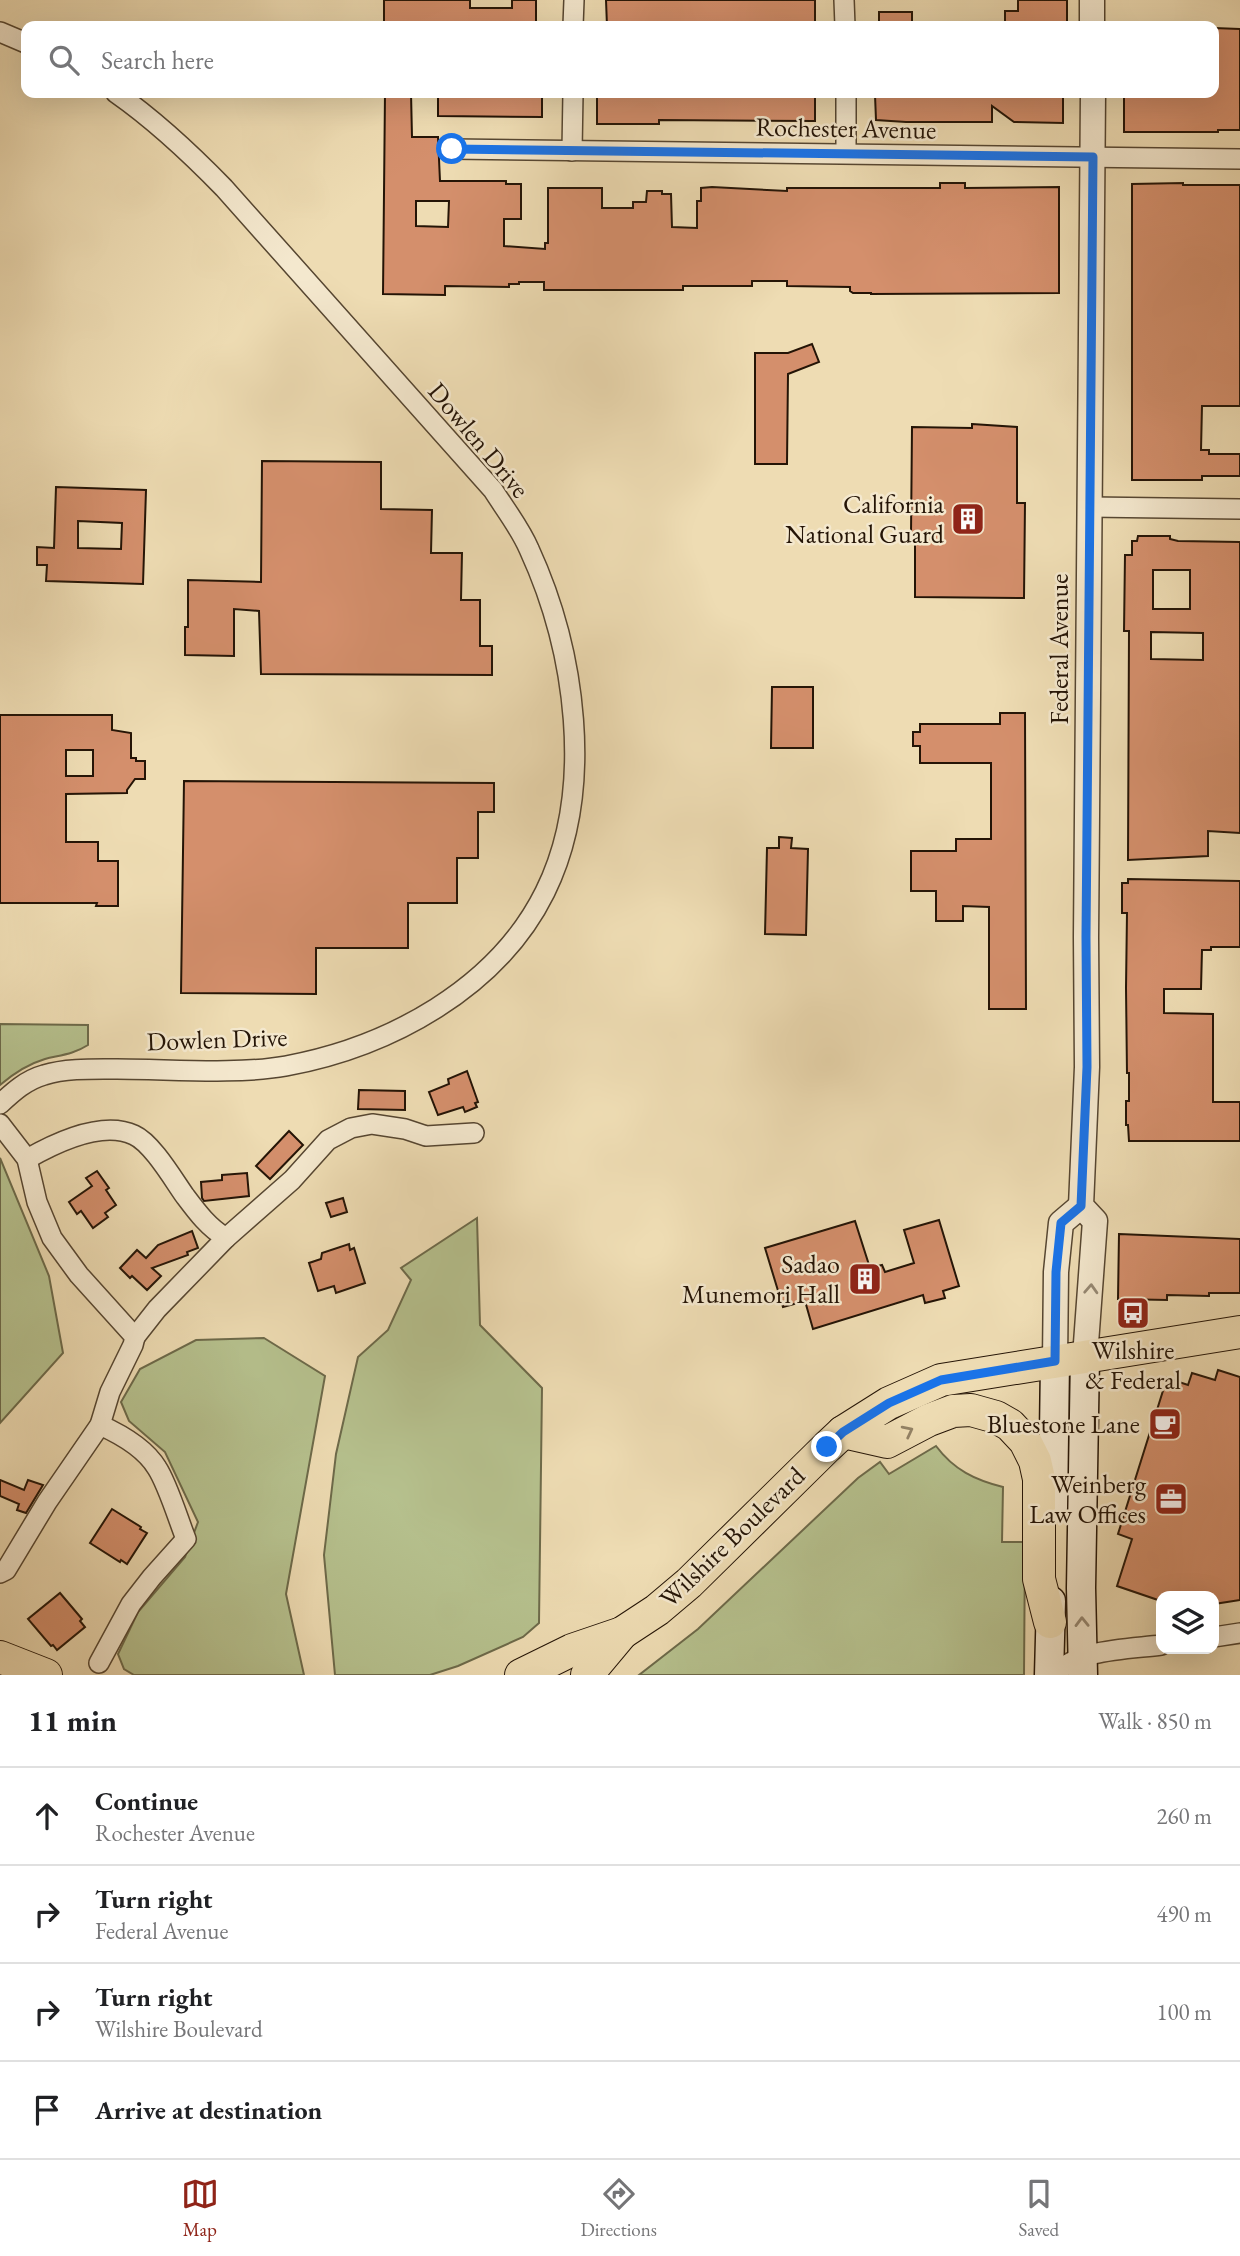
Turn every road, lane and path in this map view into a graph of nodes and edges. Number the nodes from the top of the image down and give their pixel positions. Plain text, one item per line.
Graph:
1 (574, 0) edge
2 (844, 0) edge
3 (1092, 0) edge
4 (573, 21) edge
5 (845, 21) edge
6 (1092, 21) edge
7 (0, 32) edge
8 (21, 41) edge
9 (123, 98) edge
10 (573, 98) edge
11 (845, 98) edge
12 (1093, 98) edge
13 (452, 149) dead end
14 (572, 151) junction
15 (846, 153) junction
16 (1093, 157) junction
17 (1240, 159) edge
18 (1090, 507) junction
19 (1240, 509) edge
20 (0, 1104) edge
21 (0, 1124) edge
22 (474, 1133) dead end
23 (27, 1159) junction
24 (1081, 1206) junction
25 (226, 1238) junction
26 (1240, 1332) edge
27 (135, 1337) junction
28 (1070, 1359) junction
29 (100, 1425) junction
30 (843, 1432) junction
31 (0, 1573) edge
32 (1050, 1622) junction
33 (622, 1633) junction
34 (1240, 1633) edge
35 (1219, 1636) edge
36 (1156, 1646) edge
37 (0, 1657) edge
38 (99, 1664) dead end
39 (1083, 1666) edge
40 (46, 1675) edge
41 (521, 1675) edge
42 (587, 1675) edge
43 (1049, 1675) edge
44 (1056, 1675) edge

1 - 4 street
2 - 5 street
3 - 6 street
7 - 8 street
9 - 20 street, Dowlen Drive
10 - 14 street
11 - 15 street
12 - 16 street, Federal Avenue
13 - 14 street, Rochester Avenue
14 - 15 street, Rochester Avenue
15 - 16 street, Rochester Avenue
16 - 17 street, Rochester Avenue
16 - 18 street, Federal Avenue
18 - 19 street
18 - 24 street, Federal Avenue
21 - 23 street
22 - 25 street
23 - 25 street
23 - 27 street
28 -> 24 street, Federal Avenue
24 - 28 street
25 - 27 street
26 - 28 main road, Wilshire Boulevard
27 - 29 street
28 - 30 main road, Wilshire Boulevard
28 - 32 main road
39 -> 28 main road
29 - 31 street
29 - 38 street
30 -> 32 main road
30 - 33 main road, Wilshire Boulevard
32 - 43 main road
33 - 41 main road, Wilshire Boulevard
33 - 42 main road, Wilshire Boulevard
34 - 35 street
36 - 39 street
37 - 40 main road
39 - 44 street

